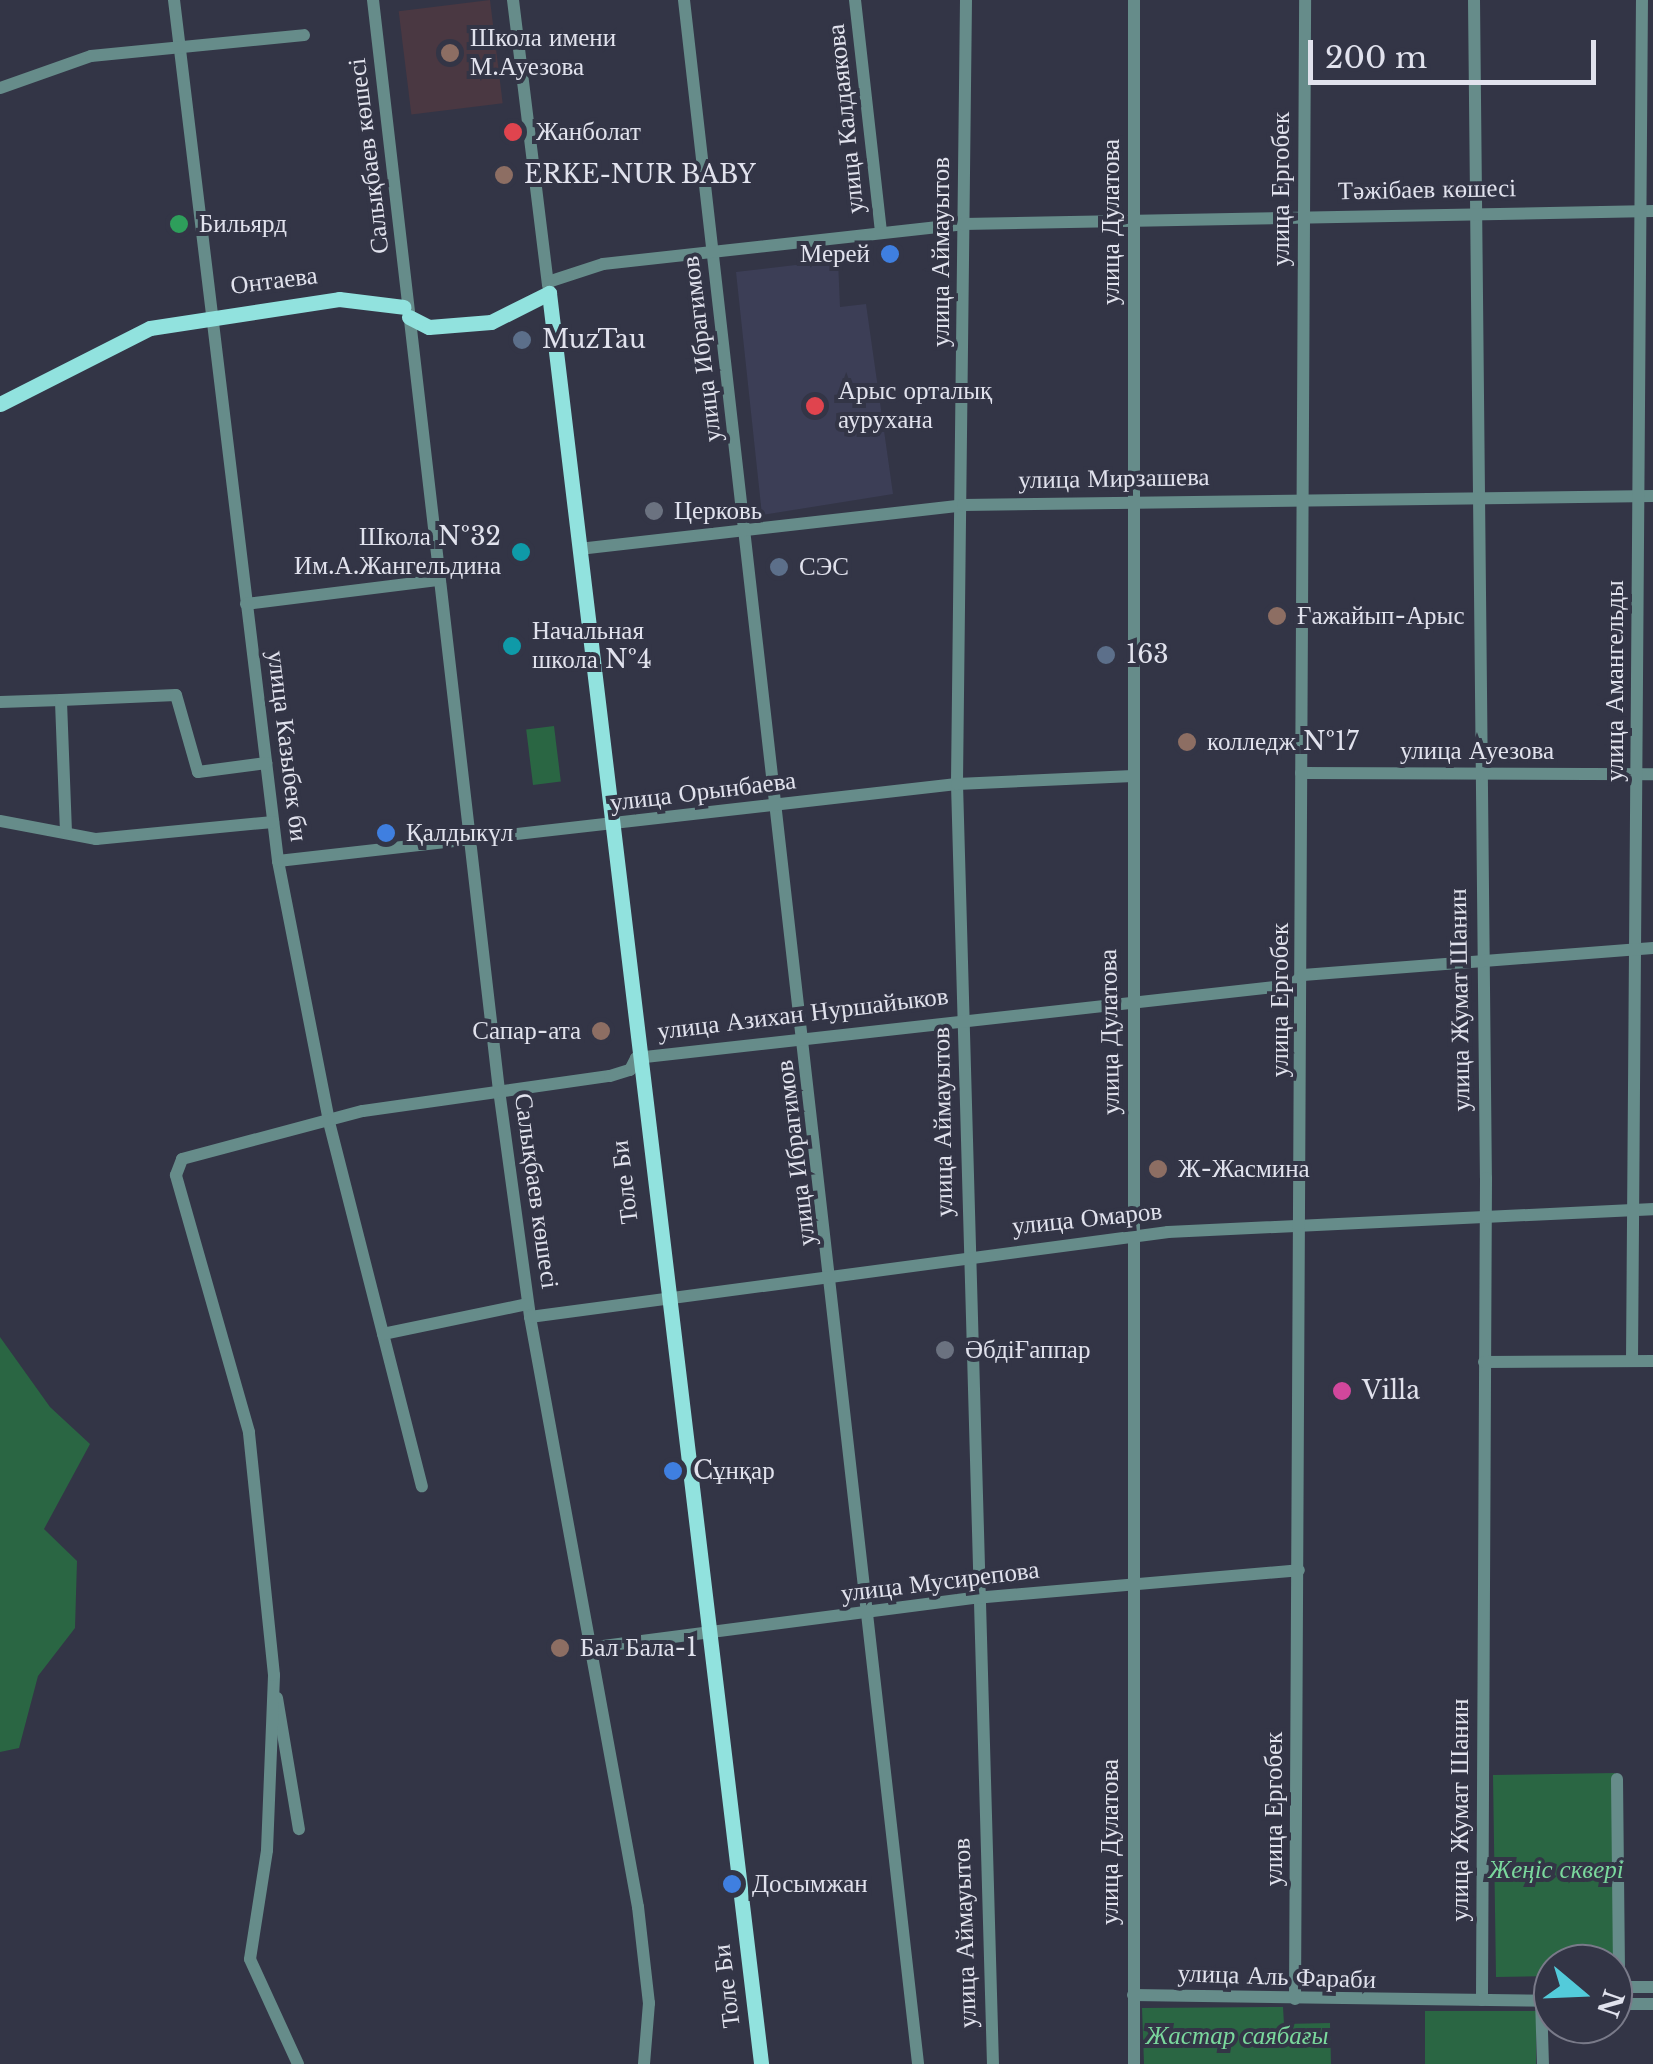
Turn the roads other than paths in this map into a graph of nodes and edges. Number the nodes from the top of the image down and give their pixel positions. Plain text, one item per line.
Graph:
1 (174, 0) edge
2 (373, 0) edge
3 (513, 0) edge
4 (684, 0) edge
5 (855, 0) edge
6 (966, 0) edge
7 (1134, 0) edge
8 (1305, 0) edge
9 (1474, 0) edge
10 (1642, 0) edge
11 (304, 36) dead end
12 (181, 48) junction
13 (0, 88) edge
14 (1647, 211) edge
15 (1472, 212) junction
16 (1302, 214) junction
17 (1133, 216) junction
18 (962, 224) junction
19 (882, 232) junction
20 (713, 252) junction
21 (548, 288) junction
22 (407, 312) junction
23 (211, 314) junction
24 (0, 404) edge
25 (1638, 495) junction
26 (1476, 496) junction
27 (1653, 496) edge
28 (1133, 500) junction
29 (1303, 500) junction
30 (963, 504) junction
31 (746, 528) junction
32 (579, 549) junction
33 (438, 580) junction
34 (246, 604) junction
35 (61, 700) junction
36 (0, 702) edge
37 (266, 763) junction
38 (1301, 773) junction
39 (1478, 773) junction
40 (1646, 774) edge
41 (1133, 776) junction
42 (958, 784) junction
43 (779, 804) junction
44 (0, 821) edge
45 (273, 822) junction
46 (610, 827) junction
47 (66, 832) junction
48 (472, 838) junction
49 (278, 861) junction
50 (1633, 948) junction
51 (1653, 948) edge
52 (1481, 962) junction
53 (1303, 975) junction
54 (1130, 998) junction
55 (964, 1016) junction
56 (804, 1036) junction
57 (636, 1058) junction
58 (499, 1090) junction
59 (329, 1122) junction
60 (1633, 1210) junction
61 (1653, 1210) edge
62 (1482, 1214) junction
63 (1304, 1222) junction
64 (1136, 1238) junction
65 (968, 1254) junction
66 (833, 1274) junction
67 (664, 1299) junction
68 (529, 1311) junction
69 (383, 1334) junction
70 (1632, 1361) junction
71 (1653, 1361) edge
72 (1484, 1362) junction
73 (422, 1486) dead end
74 (1298, 1570) junction
75 (1131, 1585) junction
76 (975, 1598) junction
77 (872, 1612) junction
78 (710, 1636) junction
79 (588, 1648) junction
80 (274, 1675) junction
81 (1617, 1779) dead end
82 (299, 1829) dead end
83 (1616, 1944) edge
84 (1133, 1995) junction
85 (1533, 1998) edge
86 (1296, 1999) junction
87 (1482, 2000) junction
88 (298, 2064) edge
89 (644, 2064) edge
90 (761, 2064) edge
91 (918, 2064) edge
92 (993, 2064) edge
93 (1134, 2064) edge

1 - 12 street, улица Казыбек би
2 - 22 street, Салықбаев көшесі
3 - 21 street
4 - 20 street, улица Ибрагимов
5 - 19 street, улица Калдаякова
6 - 18 street, улица Аймауытов
7 - 17 street, улица Дулатова
8 - 16 street, улица Ергобек
9 - 15 street, улица Жумат Шанин
10 - 14 street, улица Амангельды
11 - 12 street
12 - 13 street
12 - 23 street, улица Казыбек би
14 - 15 street, Тәжібаев көшесі
14 - 25 street, улица Амангельды
15 - 16 street, Тәжібаев көшесі
15 - 26 street, улица Жумат Шанин
16 - 17 street, Тәжібаев көшесі
16 - 29 street, улица Ергобек
17 - 18 street, Тәжібаев көшесі
17 - 28 street, улица Дулатова
18 - 19 street, Тәжібаев көшесі
18 - 30 street, улица Аймауытов
19 - 20 street, Тәжібаев көшесі
20 - 21 street, Тәжібаев көшесі
20 - 31 street, улица Ибрагимов
21 - 22 main road, Онтаева
21 - 32 main road, Толе Би
22 - 23 main road, Онтаева
22 - 33 street, Салықбаев көшесі
23 - 24 main road, Онтаева
23 - 34 street, улица Казыбек би
25 - 26 street, улица Мирзашева
25 - 27 street, улица Мирзашева
25 - 40 street, улица Амангельды
26 - 29 street, улица Мирзашева
26 - 39 street, улица Жумат Шанин
28 - 29 street, улица Мирзашева
28 - 30 street, улица Мирзашева
28 - 41 street, улица Дулатова
29 - 38 street, улица Ергобек
30 - 31 street, улица Мирзашева
30 - 42 street, улица Аймауытов
31 - 32 street, улица Мирзашева
31 - 43 street, улица Ибрагимов
32 - 46 main road, Толе Би
33 - 34 street
33 - 48 street, Салықбаев көшесі
34 - 37 street, улица Казыбек би
35 - 36 street
35 - 37 street
35 - 47 street
37 - 45 street, улица Казыбек би
38 - 39 street, улица Ауезова
38 - 53 street, улица Ергобек
39 - 40 street, улица Ауезова
39 - 52 street, улица Жумат Шанин
40 - 50 street, улица Амангельды
41 - 42 street, улица Орынбаева
41 - 54 street, улица Дулатова
42 - 43 street, улица Орынбаева
42 - 55 street, улица Аймауытов
43 - 46 street, улица Орынбаева
43 - 56 street, улица Ибрагимов
44 - 47 street
45 - 47 street
45 - 49 street, улица Казыбек би
46 - 48 street, улица Орынбаева
46 - 57 main road, Толе Би
48 - 49 street, улица Орынбаева
48 - 58 street, Салықбаев көшесі
49 - 59 street, улица Казыбек би
50 - 51 street, улица Азихан Нуршайыков
50 - 52 street, улица Азихан Нуршайыков
50 - 60 street, улица Амангельды
52 - 53 street, улица Азихан Нуршайыков
52 - 62 street, улица Жумат Шанин
53 - 54 street, улица Азихан Нуршайыков
53 - 63 street, улица Ергобек
54 - 55 street, улица Азихан Нуршайыков
54 - 64 street, улица Дулатова
55 - 56 street, улица Азихан Нуршайыков
55 - 65 street, улица Аймауытов
56 - 57 street, улица Азихан Нуршайыков
56 - 66 street, улица Ибрагимов
57 - 58 street, улица Азихан Нуршайыков
57 - 67 main road, Толе Би
58 - 59 street, улица Азихан Нуршайыков
58 - 68 street, Салықбаев көшесі
59 - 69 street, улица Казыбек би
59 - 80 street, улица Азихан Нуршайыков
60 - 61 street, улица Омаров
60 - 62 street, улица Омаров
60 - 70 street, улица Амангельды
62 - 63 street, улица Омаров
62 - 72 street, улица Жумат Шанин
63 - 64 street, улица Омаров
63 - 74 street, улица Ергобек
64 - 65 street, улица Омаров
64 - 75 street, улица Дулатова
65 - 66 street, улица Омаров
65 - 76 street, улица Аймауытов
66 - 67 street, улица Омаров
66 - 77 street, улица Ибрагимов
67 - 68 street, улица Омаров
67 - 78 main road, Толе Би
68 - 69 street, улица Омаров
68 - 79 street, Салықбаев көшесі
69 - 73 street, улица Казыбек би
70 - 71 street
70 - 72 street
72 - 87 street, улица Жумат Шанин
74 - 75 street, улица Мусирепова
74 - 86 street, улица Ергобек
75 - 76 street, улица Мусирепова
75 - 84 street, улица Дулатова
76 - 77 street, улица Мусирепова
76 - 92 street, улица Аймауытов
77 - 78 street, улица Мусирепова
77 - 91 street, улица Ибрагимов
78 - 79 street, улица Мусирепова
78 - 90 main road, Толе Би
79 - 89 street, Салықбаев көшесі
80 - 82 street
80 - 88 street, улица Азихан Нуршайыков
81 - 83 street
84 - 86 street, улица Аль Фараби
84 - 93 street, улица Дулатова
85 - 87 street, улица Аль Фараби
86 - 87 street, улица Аль Фараби

